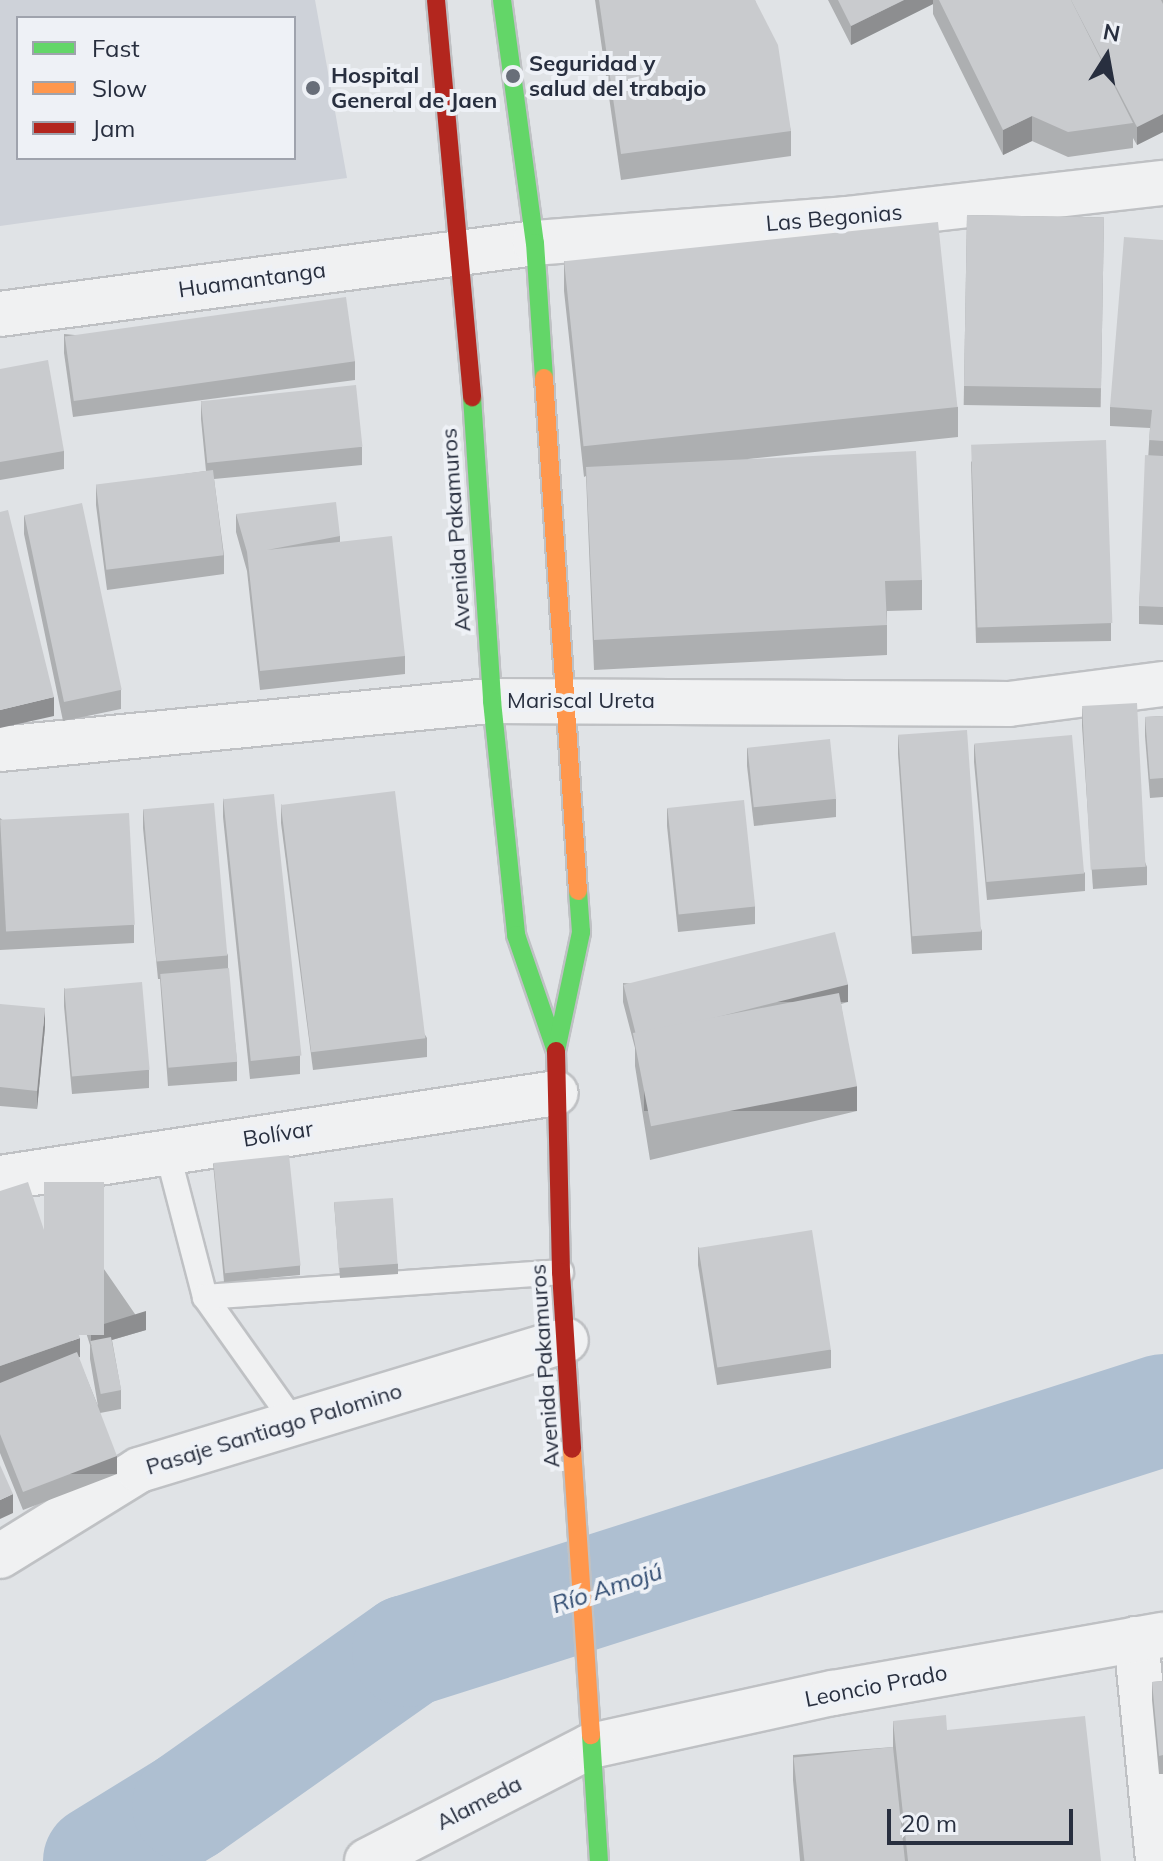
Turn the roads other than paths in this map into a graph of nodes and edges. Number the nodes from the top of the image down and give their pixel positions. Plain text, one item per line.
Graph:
1 (436, 0) edge
2 (502, 0) edge
3 (1162, 186) edge
4 (501, 247) junction
5 (0, 314) edge
6 (1163, 684) edge
7 (492, 701) junction
8 (567, 701) junction
9 (0, 749) edge
10 (556, 1072) junction
11 (167, 1151) junction
12 (0, 1178) edge
13 (561, 1272) junction
14 (205, 1297) junction
15 (566, 1340) junction
16 (293, 1421) junction
17 (0, 1556) edge
18 (1149, 1637) edge
19 (591, 1746) junction
20 (367, 1861) edge
21 (599, 1861) edge
22 (1158, 1861) edge

1 - 4 highway, Avenida Pakamuros
2 - 4 highway, Avenida Pakamuros
3 - 4 street, Las Begonias
4 - 5 street, Huamantanga
4 - 7 highway, Avenida Pakamuros
4 - 8 highway, Avenida Pakamuros
6 - 8 street, Mariscal Ureta
7 - 8 street, Mariscal Ureta
7 - 9 street, Mariscal Ureta
7 - 10 highway, Avenida Pakamuros
8 - 10 highway, Avenida Pakamuros
10 - 11 street, Bolívar
10 - 13 highway, Avenida Pakamuros
11 - 12 street, Bolívar
11 - 14 lane
13 - 14 lane
13 - 15 highway, Avenida Pakamuros
14 - 16 lane
15 - 16 street, Pasaje Santiago Palomino
15 - 19 highway, Avenida Pakamuros
16 - 17 street, Pasaje Santiago Palomino
18 - 19 street, Leoncio Prado
18 - 22 street
19 - 20 street, Alameda
19 - 21 highway, Avenida Pakamuros

